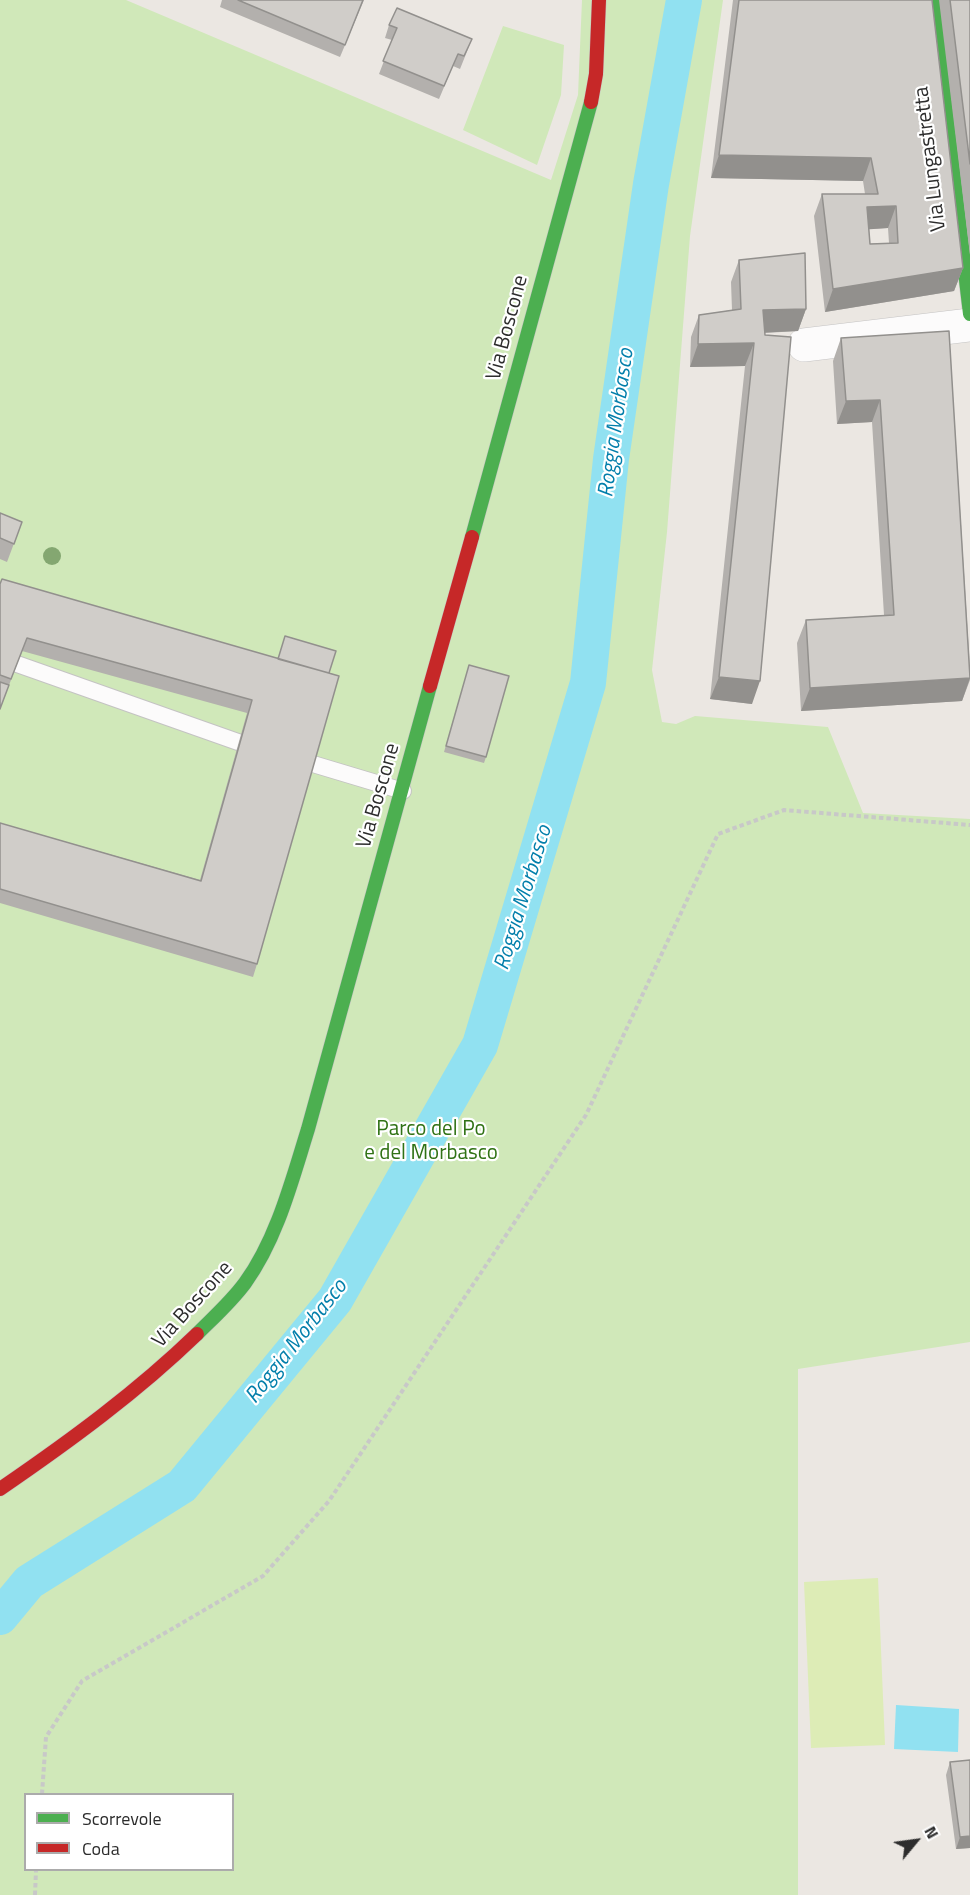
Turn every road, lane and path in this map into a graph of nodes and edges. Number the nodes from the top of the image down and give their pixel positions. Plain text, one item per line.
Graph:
1 (599, 0) edge
2 (933, 0) edge
3 (970, 314) edge
4 (970, 325) edge
5 (804, 345) dead end
6 (17, 664) edge
7 (238, 742) edge
8 (313, 764) edge
9 (403, 791) junction
10 (970, 825) edge
11 (0, 1489) edge
12 (42, 1793) edge
13 (36, 1871) edge
14 (34, 1895) edge

1 - 9 street, Via Boscone
2 - 3 street, Via Lungastretta
4 - 5 street
6 - 7 lane
8 - 9 lane
9 - 11 street, Via Boscone
10 - 12 path
13 - 14 path

